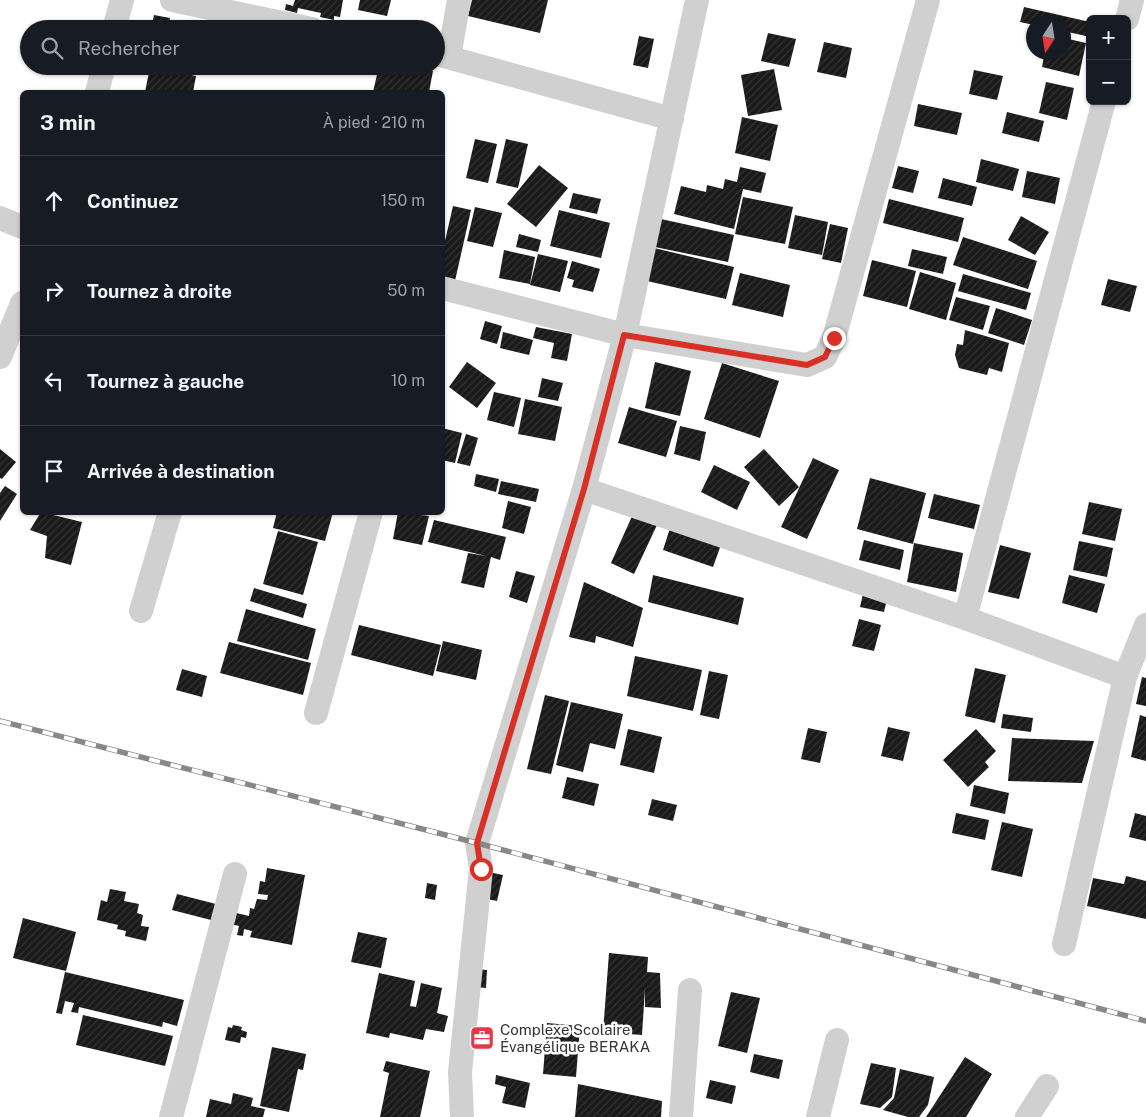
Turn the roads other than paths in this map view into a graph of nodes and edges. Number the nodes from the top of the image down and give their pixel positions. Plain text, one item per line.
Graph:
1 (122, 0) edge
2 (172, 0) edge
3 (459, 0) edge
4 (697, 0) edge
5 (928, 0) edge
6 (1132, 0) edge
7 (1128, 15) edge
8 (116, 20) edge
9 (269, 20) edge
10 (445, 45) edge
11 (445, 56) edge
12 (102, 75) edge
13 (98, 90) edge
14 (1103, 105) edge
15 (672, 119) junction
16 (0, 218) edge
17 (20, 226) edge
18 (445, 289) edge
19 (20, 309) edge
20 (624, 335) junction
21 (0, 357) edge
22 (584, 489) junction
23 (169, 515) edge
24 (370, 515) edge
25 (141, 611) dead end
26 (965, 618) junction
27 (1146, 626) edge
28 (1125, 677) junction
29 (316, 713) dead end
30 (235, 874) dead end
31 (1064, 944) dead end
32 (690, 990) dead end
33 (837, 1040) dead end
34 (1047, 1086) dead end
35 (171, 1117) edge
36 (462, 1117) edge
37 (680, 1117) edge
38 (818, 1117) edge
39 (1027, 1117) edge

1 - 8 street
2 - 9 street
3 - 10 street
4 - 15 street
5 - 20 street
6 - 7 street
11 - 15 street
12 - 13 street
14 - 26 street
15 - 20 street
16 - 17 street
18 - 20 street
19 - 21 street
20 - 22 street
22 - 26 street
22 - 36 street
23 - 25 street
24 - 29 street
26 - 28 street
27 - 28 street
28 - 31 street
30 - 35 street
32 - 37 street
33 - 38 street
34 - 39 street

